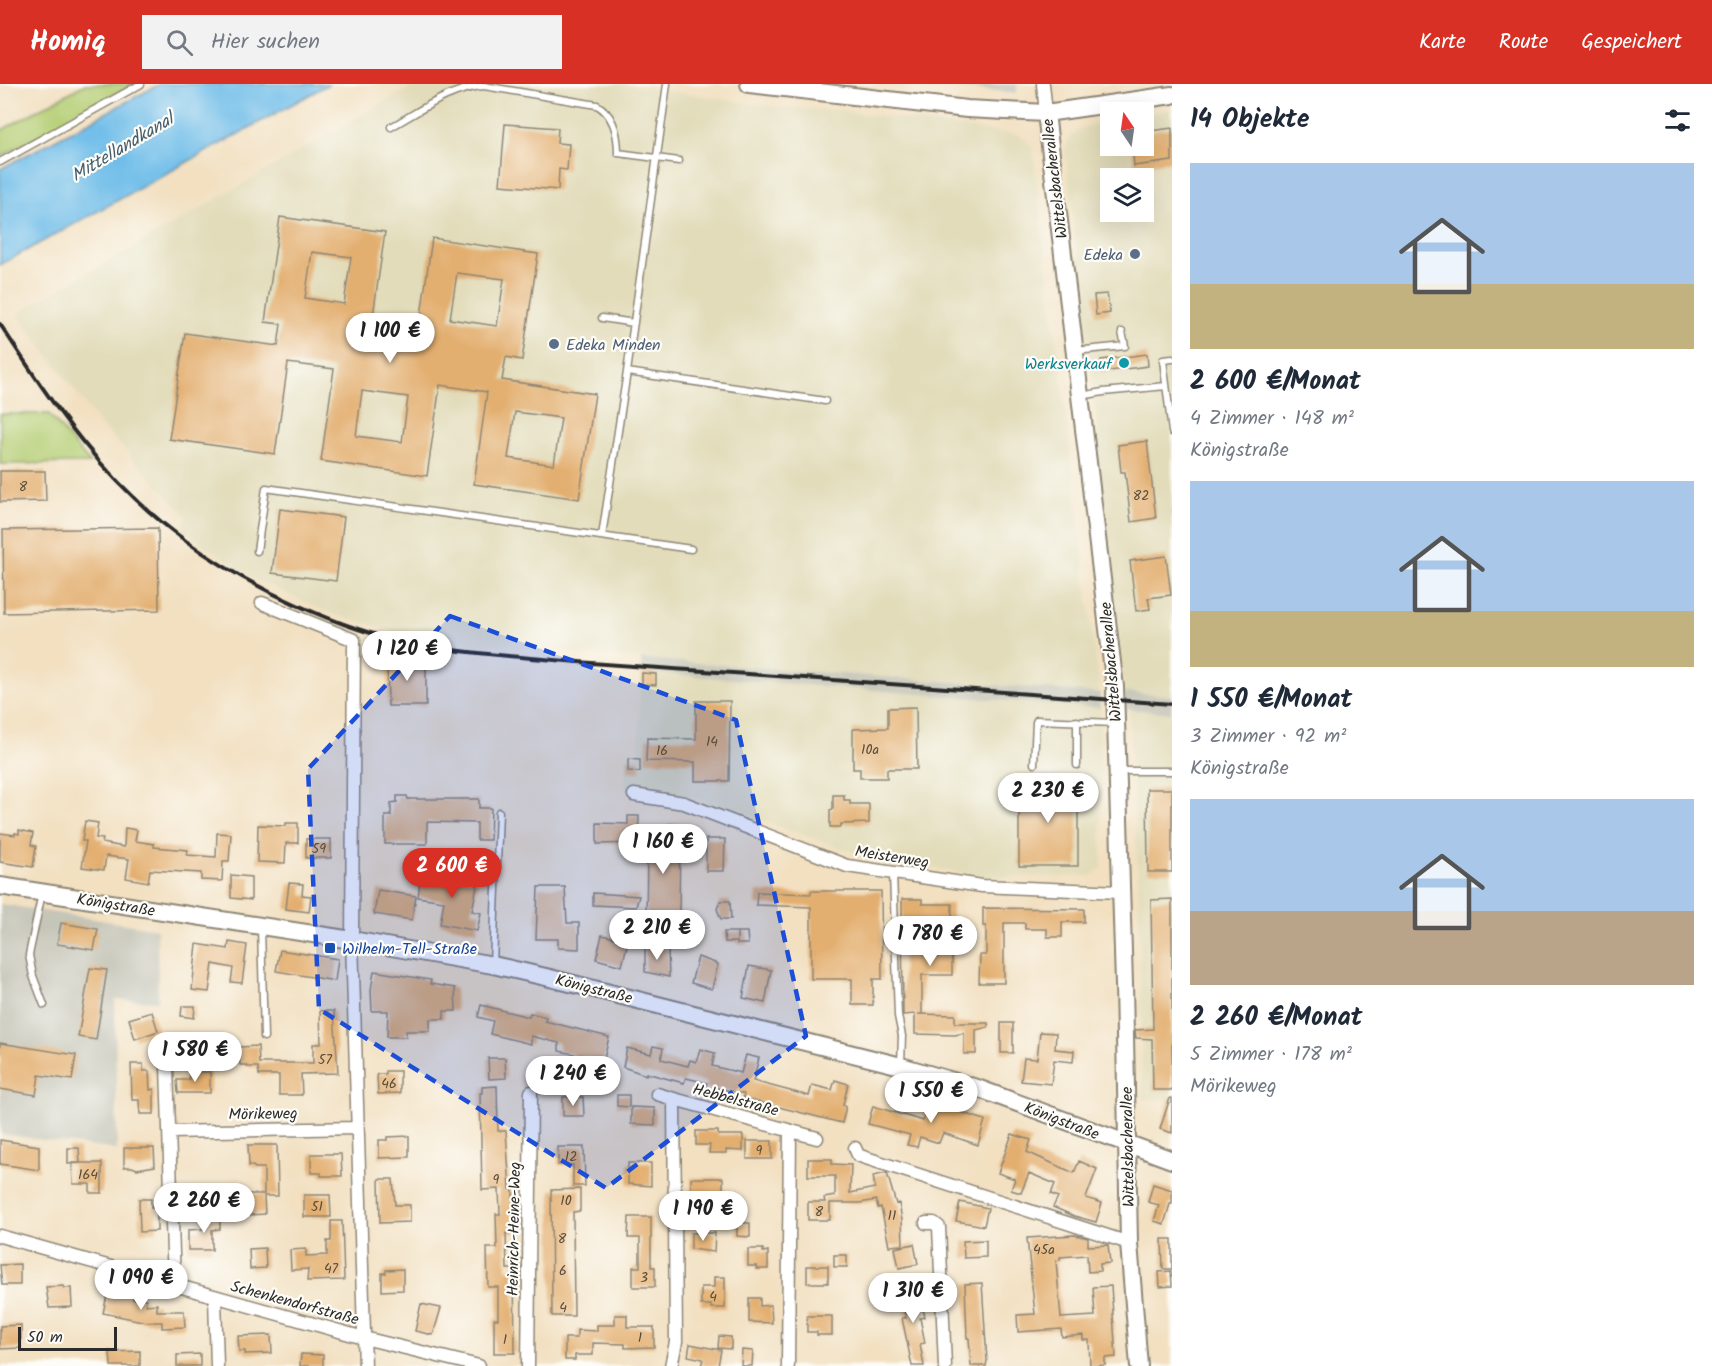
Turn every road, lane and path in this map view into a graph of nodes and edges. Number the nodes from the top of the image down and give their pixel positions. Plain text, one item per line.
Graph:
1 (141, 84) edge
2 (667, 84) edge
3 (749, 84) edge
4 (1043, 84) edge
5 (1172, 95) edge
6 (1046, 113) junction
7 (391, 127) dead end
8 (657, 159) junction
9 (679, 161) dead end
10 (0, 162) edge
11 (602, 318) dead end
12 (634, 323) junction
13 (1122, 332) dead end
14 (1075, 351) junction
15 (1172, 359) edge
16 (627, 372) junction
17 (1166, 386) junction
18 (1080, 396) junction
19 (825, 401) dead end
20 (1172, 432) edge
21 (602, 536) junction
22 (691, 549) dead end
23 (257, 551) dead end
24 (262, 603) dead end
25 (1077, 721) junction
26 (1115, 723) junction
27 (1034, 765) dead end
28 (1077, 765) dead end
29 (1117, 771) junction
30 (1172, 771) edge
31 (634, 795) dead end
32 (499, 812) dead end
33 (893, 873) junction
34 (0, 886) edge
35 (42, 892) junction
36 (1120, 892) junction
37 (261, 926) junction
38 (352, 940) junction
39 (493, 965) junction
40 (44, 1005) dead end
41 (264, 1037) dead end
42 (167, 1066) dead end
43 (901, 1066) junction
44 (531, 1092) dead end
45 (657, 1094) dead end
46 (674, 1099) junction
47 (357, 1128) junction
48 (790, 1131) junction
49 (171, 1132) junction
50 (817, 1138) dead end
51 (1127, 1144) junction
52 (855, 1148) dead end
53 (1172, 1160) edge
54 (926, 1223) dead end
55 (0, 1236) edge
56 (1129, 1243) junction
57 (174, 1285) junction
58 (215, 1297) junction
59 (364, 1338) junction
60 (218, 1366) edge
61 (365, 1366) edge
62 (479, 1366) edge
63 (528, 1366) edge
64 (670, 1366) edge
65 (788, 1366) edge
66 (945, 1366) edge
67 (1139, 1366) edge

1 - 10 lane
2 - 8 lane
3 - 6 street
4 - 6 street, Wittelsbacherallee
5 - 6 street
6 - 14 street, Wittelsbacherallee
7 - 8 lane
8 - 9 lane
8 - 12 lane
11 - 12 lane
12 - 16 lane
13 - 14 lane
14 - 18 street, Wittelsbacherallee
15 - 17 lane
16 - 19 lane
16 - 21 lane
17 - 18 lane
17 - 20 lane
18 - 26 street, Wittelsbacherallee
21 - 22 lane
21 - 23 lane
24 - 38 street
25 - 26 lane
25 - 27 lane
25 - 28 lane
26 - 29 street, Wittelsbacherallee
29 - 30 lane
29 - 36 street, Wittelsbacherallee
31 - 33 street, Meisterweg
32 - 39 lane
33 - 36 street, Meisterweg
33 - 43 lane
34 - 35 street, Königstraße
35 - 37 street, Königstraße
35 - 40 lane
36 - 51 street, Wittelsbacherallee
37 - 38 street, Königstraße
37 - 41 lane
38 - 39 street, Königstraße
38 - 47 street
39 - 43 street, Königstraße
42 - 49 street
43 - 51 street, Königstraße
44 - 63 street, Heinrich-Heine-Weg
45 - 46 street, Hebbelstraße
46 - 48 street, Hebbelstraße
46 - 64 street
47 - 49 street, Mörikeweg
47 - 59 street
48 - 50 street, Hebbelstraße
48 - 65 street, Hebbelstraße
49 - 57 street
51 - 53 street, Königstraße
51 - 56 street, Wittelsbacherallee
52 - 56 street
54 - 66 street
55 - 57 street, Schenkendorfstraße
56 - 67 street, Wittelsbacherallee
57 - 58 street, Schenkendorfstraße
58 - 59 street, Schenkendorfstraße
58 - 60 street
59 - 61 street
59 - 62 street, Schenkendorfstraße

